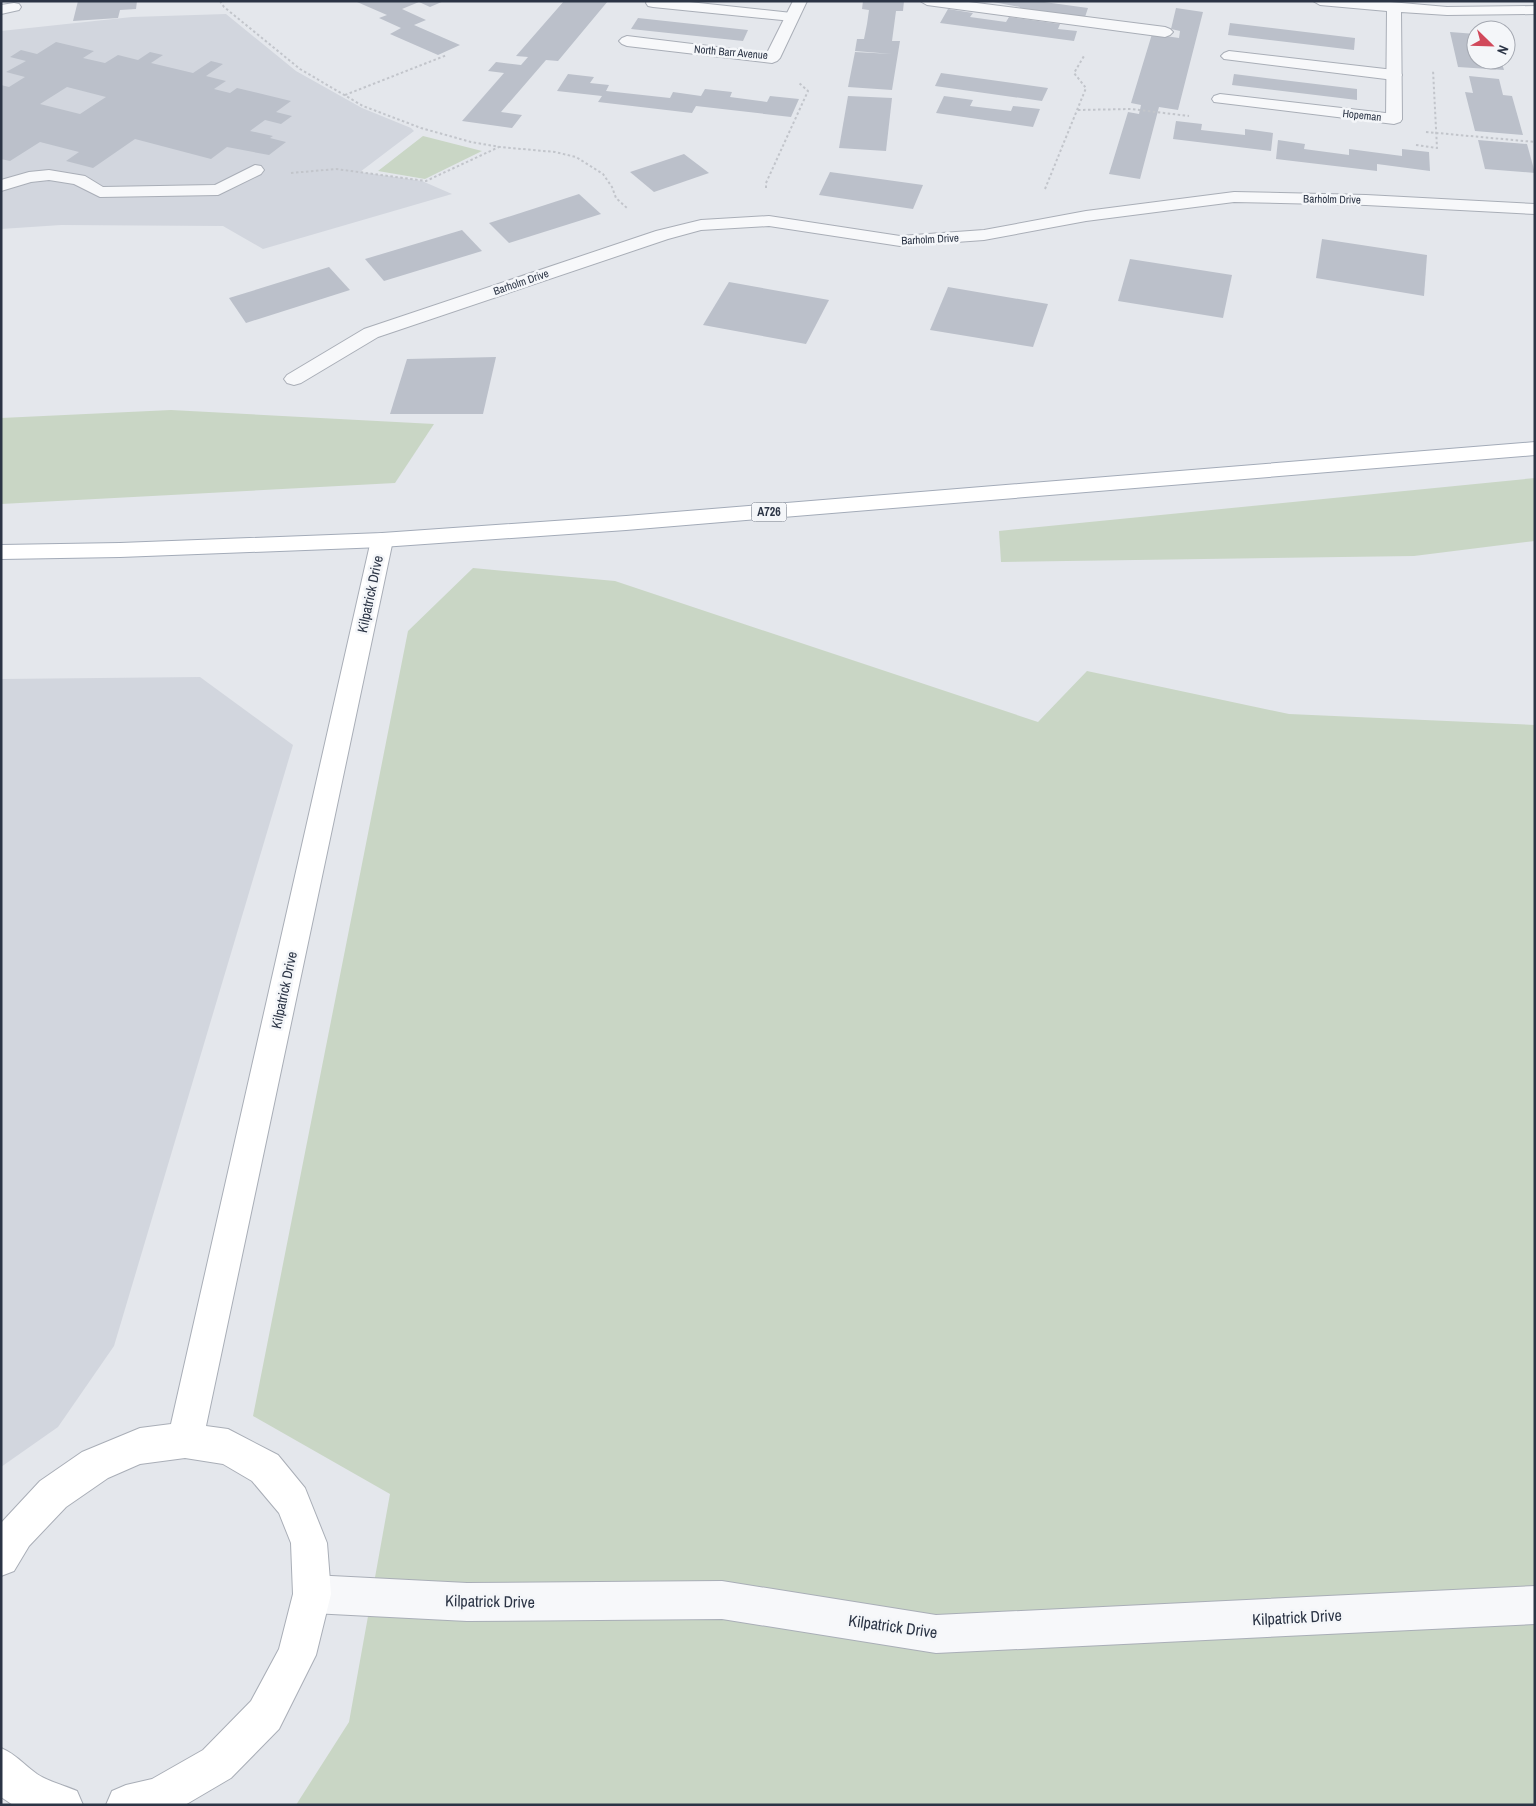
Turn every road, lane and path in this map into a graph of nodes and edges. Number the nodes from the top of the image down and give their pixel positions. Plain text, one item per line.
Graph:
1 (220, 1) edge
2 (800, 1) edge
3 (927, 1) edge
4 (1320, 1) edge
5 (653, 3) dead end
6 (1394, 8) junction
7 (1535, 10) edge
8 (792, 17) junction
9 (1108, 26) junction
10 (1165, 32) dead end
11 (628, 42) dead end
12 (447, 54) dead end
13 (1229, 56) dead end
14 (772, 58) junction
15 (1394, 75) junction
16 (345, 96) junction
17 (1220, 99) dead end
18 (1394, 119) junction
19 (1535, 142) edge
20 (500, 147) junction
21 (255, 170) joint
22 (1, 186) edge
23 (1535, 209) edge
24 (1086, 216) junction
25 (769, 221) junction
26 (662, 234) junction
27 (294, 379) dead end
28 (1535, 448) edge
29 (382, 540) junction
30 (1, 552) edge
31 (185, 1440) junction
32 (1, 1558) edge
33 (312, 1594) junction
34 (1535, 1605) edge
35 (1, 1768) edge
36 (63, 1805) edge
37 (126, 1805) edge

1 - 16 path
2 - 8 street, North Barr Avenue
3 - 9 street
4 - 6 street
5 - 8 street
6 - 7 street
6 - 15 street, Hopeman
8 - 14 street, North Barr Avenue
9 - 10 street
9 - 24 path
11 - 14 street, North Barr Avenue
12 - 16 path
13 - 15 street
14 - 25 path
15 - 18 street, Hopeman
16 - 20 path
17 - 18 street, Hopeman
18 - 19 path
20 - 21 path
20 - 26 path
21 - 22 street
23 - 24 street, Barholm Drive
24 - 25 street, Barholm Drive
25 - 26 street, Barholm Drive
26 - 27 street, Barholm Drive
28 - 29 main road, A726
29 - 30 main road, A726
29 - 31 main road, Kilpatrick Drive
31 - 32 main road
31 - 33 main road
33 - 34 street, Kilpatrick Drive
33 - 37 main road
35 - 36 main road

